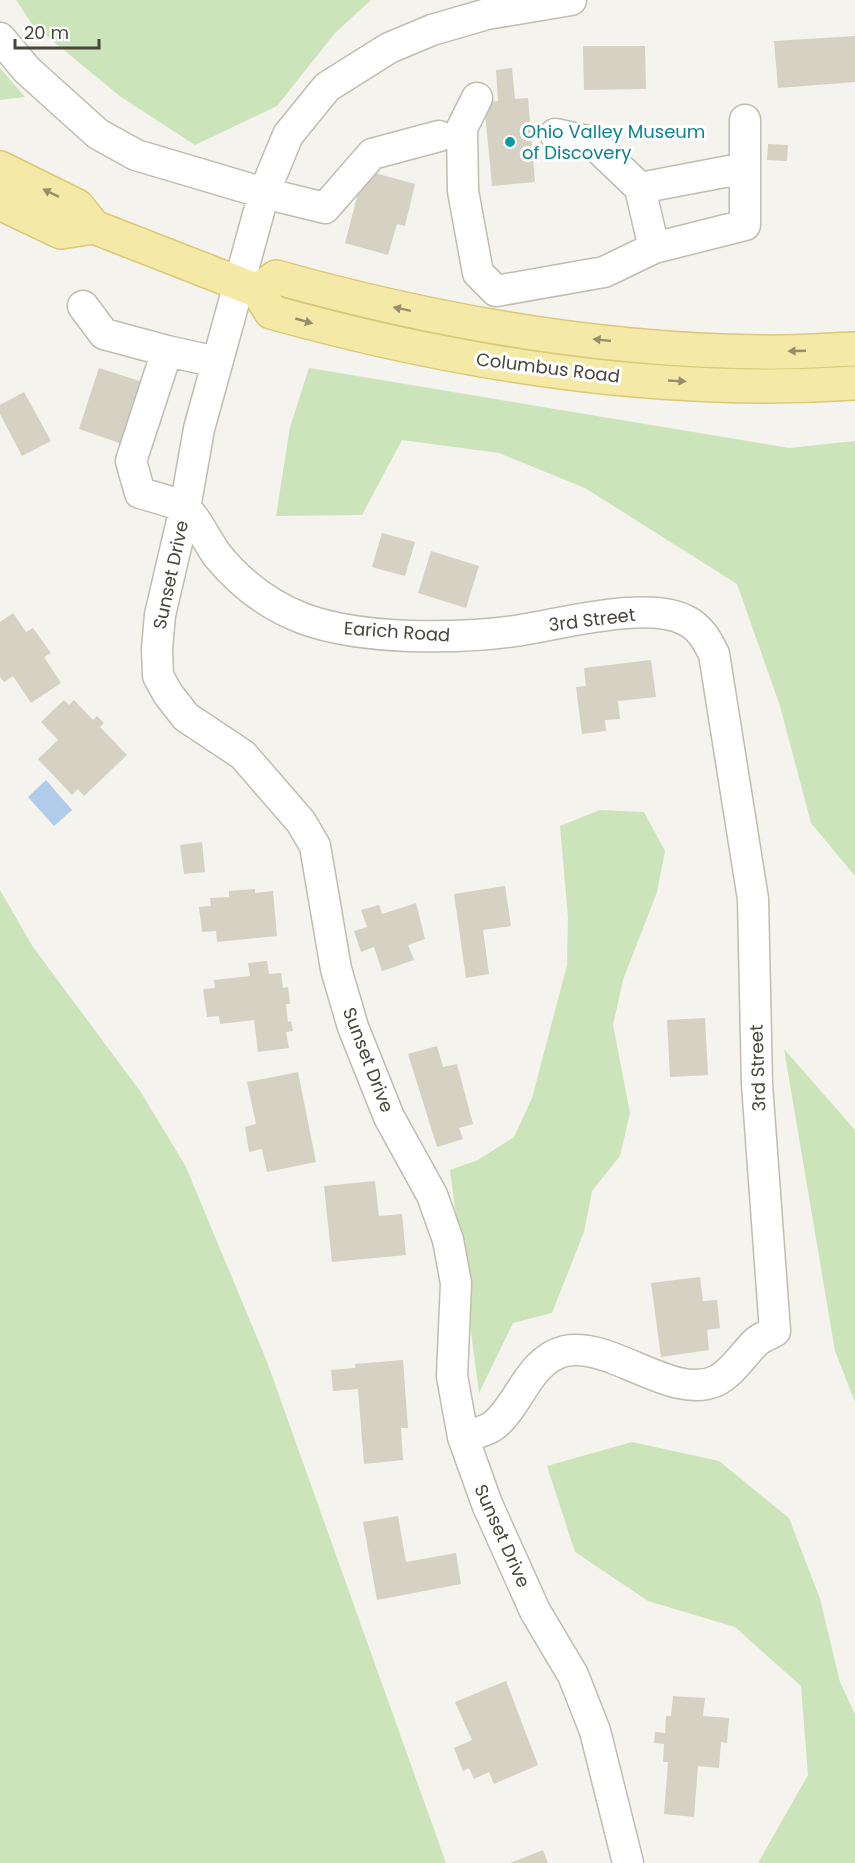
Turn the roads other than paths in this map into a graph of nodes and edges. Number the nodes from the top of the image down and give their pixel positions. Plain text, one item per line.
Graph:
1 (571, 0) edge
2 (0, 38) edge
3 (477, 98) dead end
4 (745, 120) dead end
5 (555, 134) dead end
6 (439, 136) dead end
7 (0, 168) edge
8 (745, 168) junction
9 (640, 188) junction
10 (264, 193) junction
11 (0, 203) edge
12 (94, 227) junction
13 (654, 248) junction
14 (248, 288) junction
15 (496, 291) junction
16 (83, 306) dead end
17 (487, 326) junction
18 (855, 349) edge
19 (167, 351) junction
20 (479, 360) junction
21 (217, 362) junction
22 (855, 383) edge
23 (185, 508) junction
24 (513, 631) joint
25 (463, 1437) junction
26 (628, 1863) edge

1 - 10 street, Sunset Drive
2 - 10 street
3 - 15 street
4 - 8 street
5 - 9 street
6 - 10 street
12 -> 7 main road, Columbus Road
8 - 9 street
8 - 13 street
9 - 13 street
10 - 14 street, Sunset Drive
11 - 12 main road
12 - 14 main road, Columbus Road
13 - 15 street
17 -> 14 main road, Columbus Road
14 -> 20 main road, Columbus Road
14 - 21 street, Sunset Drive
15 - 17 street
16 - 19 street
18 -> 17 main road, Columbus Road
17 - 20 street
19 - 21 street
19 - 23 street
20 -> 22 main road, Columbus Road
21 - 23 street, Sunset Drive
23 - 24 street, Earich Road
23 - 25 street, Sunset Drive
24 - 25 street, 3rd Street
25 - 26 street, Sunset Drive

